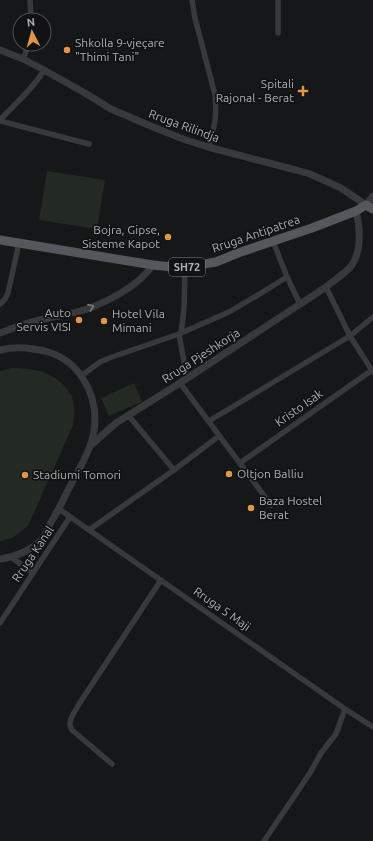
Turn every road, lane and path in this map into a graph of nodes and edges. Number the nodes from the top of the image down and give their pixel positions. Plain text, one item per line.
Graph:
1 (30, 0) edge
2 (192, 0) edge
3 (278, 0) edge
4 (31, 12) edge
5 (278, 33) dead end
6 (0, 50) edge
7 (26, 52) edge
8 (23, 59) junction
9 (44, 70) junction
10 (0, 121) edge
11 (88, 144) dead end
12 (208, 147) junction
13 (373, 196) edge
14 (370, 207) edge
15 (356, 211) junction
16 (0, 240) edge
17 (273, 241) junction
18 (19, 242) junction
19 (153, 265) junction
20 (185, 267) junction
21 (287, 277) junction
22 (326, 287) junction
23 (0, 304) edge
24 (300, 304) junction
25 (373, 317) edge
26 (0, 333) edge
27 (180, 334) junction
28 (350, 336) junction
29 (0, 350) edge
30 (372, 371) edge
31 (81, 376) junction
32 (187, 378) junction
33 (180, 384) junction
34 (128, 415) junction
35 (209, 421) junction
36 (219, 436) junction
37 (90, 445) junction
38 (240, 463) junction
39 (174, 470) junction
40 (271, 505) dead end
41 (59, 509) junction
42 (70, 517) junction
43 (89, 530) junction
44 (11, 557) junction
45 (0, 559) edge
46 (33, 573) junction
47 (162, 580) junction
48 (0, 623) edge
49 (345, 709) junction
50 (373, 727) edge
51 (112, 764) dead end
52 (264, 841) edge

1 - 4 street
2 - 12 street
3 - 5 street
6 - 8 street, Rruga Rilindja
7 - 8 street
8 - 9 street, Rruga Rilindja
9 - 10 street
9 - 12 street, Rruga Rilindja
10 - 11 street
12 - 14 street, Rruga Rilindja
13 - 14 street
14 - 15 main road, Rruga Antipatrea / SH72
15 - 17 main road, Rruga Antipatrea / SH72
15 - 22 street, Rruga Pjeshkorja
16 - 18 main road, Rruga Antipatrea / SH72
17 - 20 main road, Rruga Antipatrea / SH72
17 - 21 street
18 - 19 main road, Rruga Antipatrea / SH72
18 - 23 street
19 - 20 main road, Rruga Antipatrea / SH72
26 -> 19 street
20 - 27 street
21 - 24 street
21 - 27 street
22 - 24 street, Rruga Pjeshkorja
22 - 28 street
24 - 32 street, Rruga Pjeshkorja
25 - 28 street
27 - 31 street
27 - 32 street
28 - 30 street
28 - 35 street
29 - 31 street
30 - 38 street, Kristo Isak
31 - 37 street
32 - 33 street, Rruga Pjeshkorja
33 - 34 street, Rruga Pjeshkorja
33 - 35 street
34 - 37 street, Rruga Pjeshkorja
34 - 39 street
35 - 36 street
36 - 38 street
36 - 39 street
37 - 41 street
38 - 40 street
39 - 43 street
41 - 42 street, Rruga 5 Maji
41 - 44 street
42 - 43 street, Rruga 5 Maji
42 - 46 street, Rruga Kanal
43 - 47 street, Rruga 5 Maji
44 - 45 street
44 - 46 street
46 - 48 street, Rruga Kanal
47 - 49 street, Rruga 5 Maji
47 - 51 street
49 - 50 street, Rruga 5 Maji
49 - 52 street

